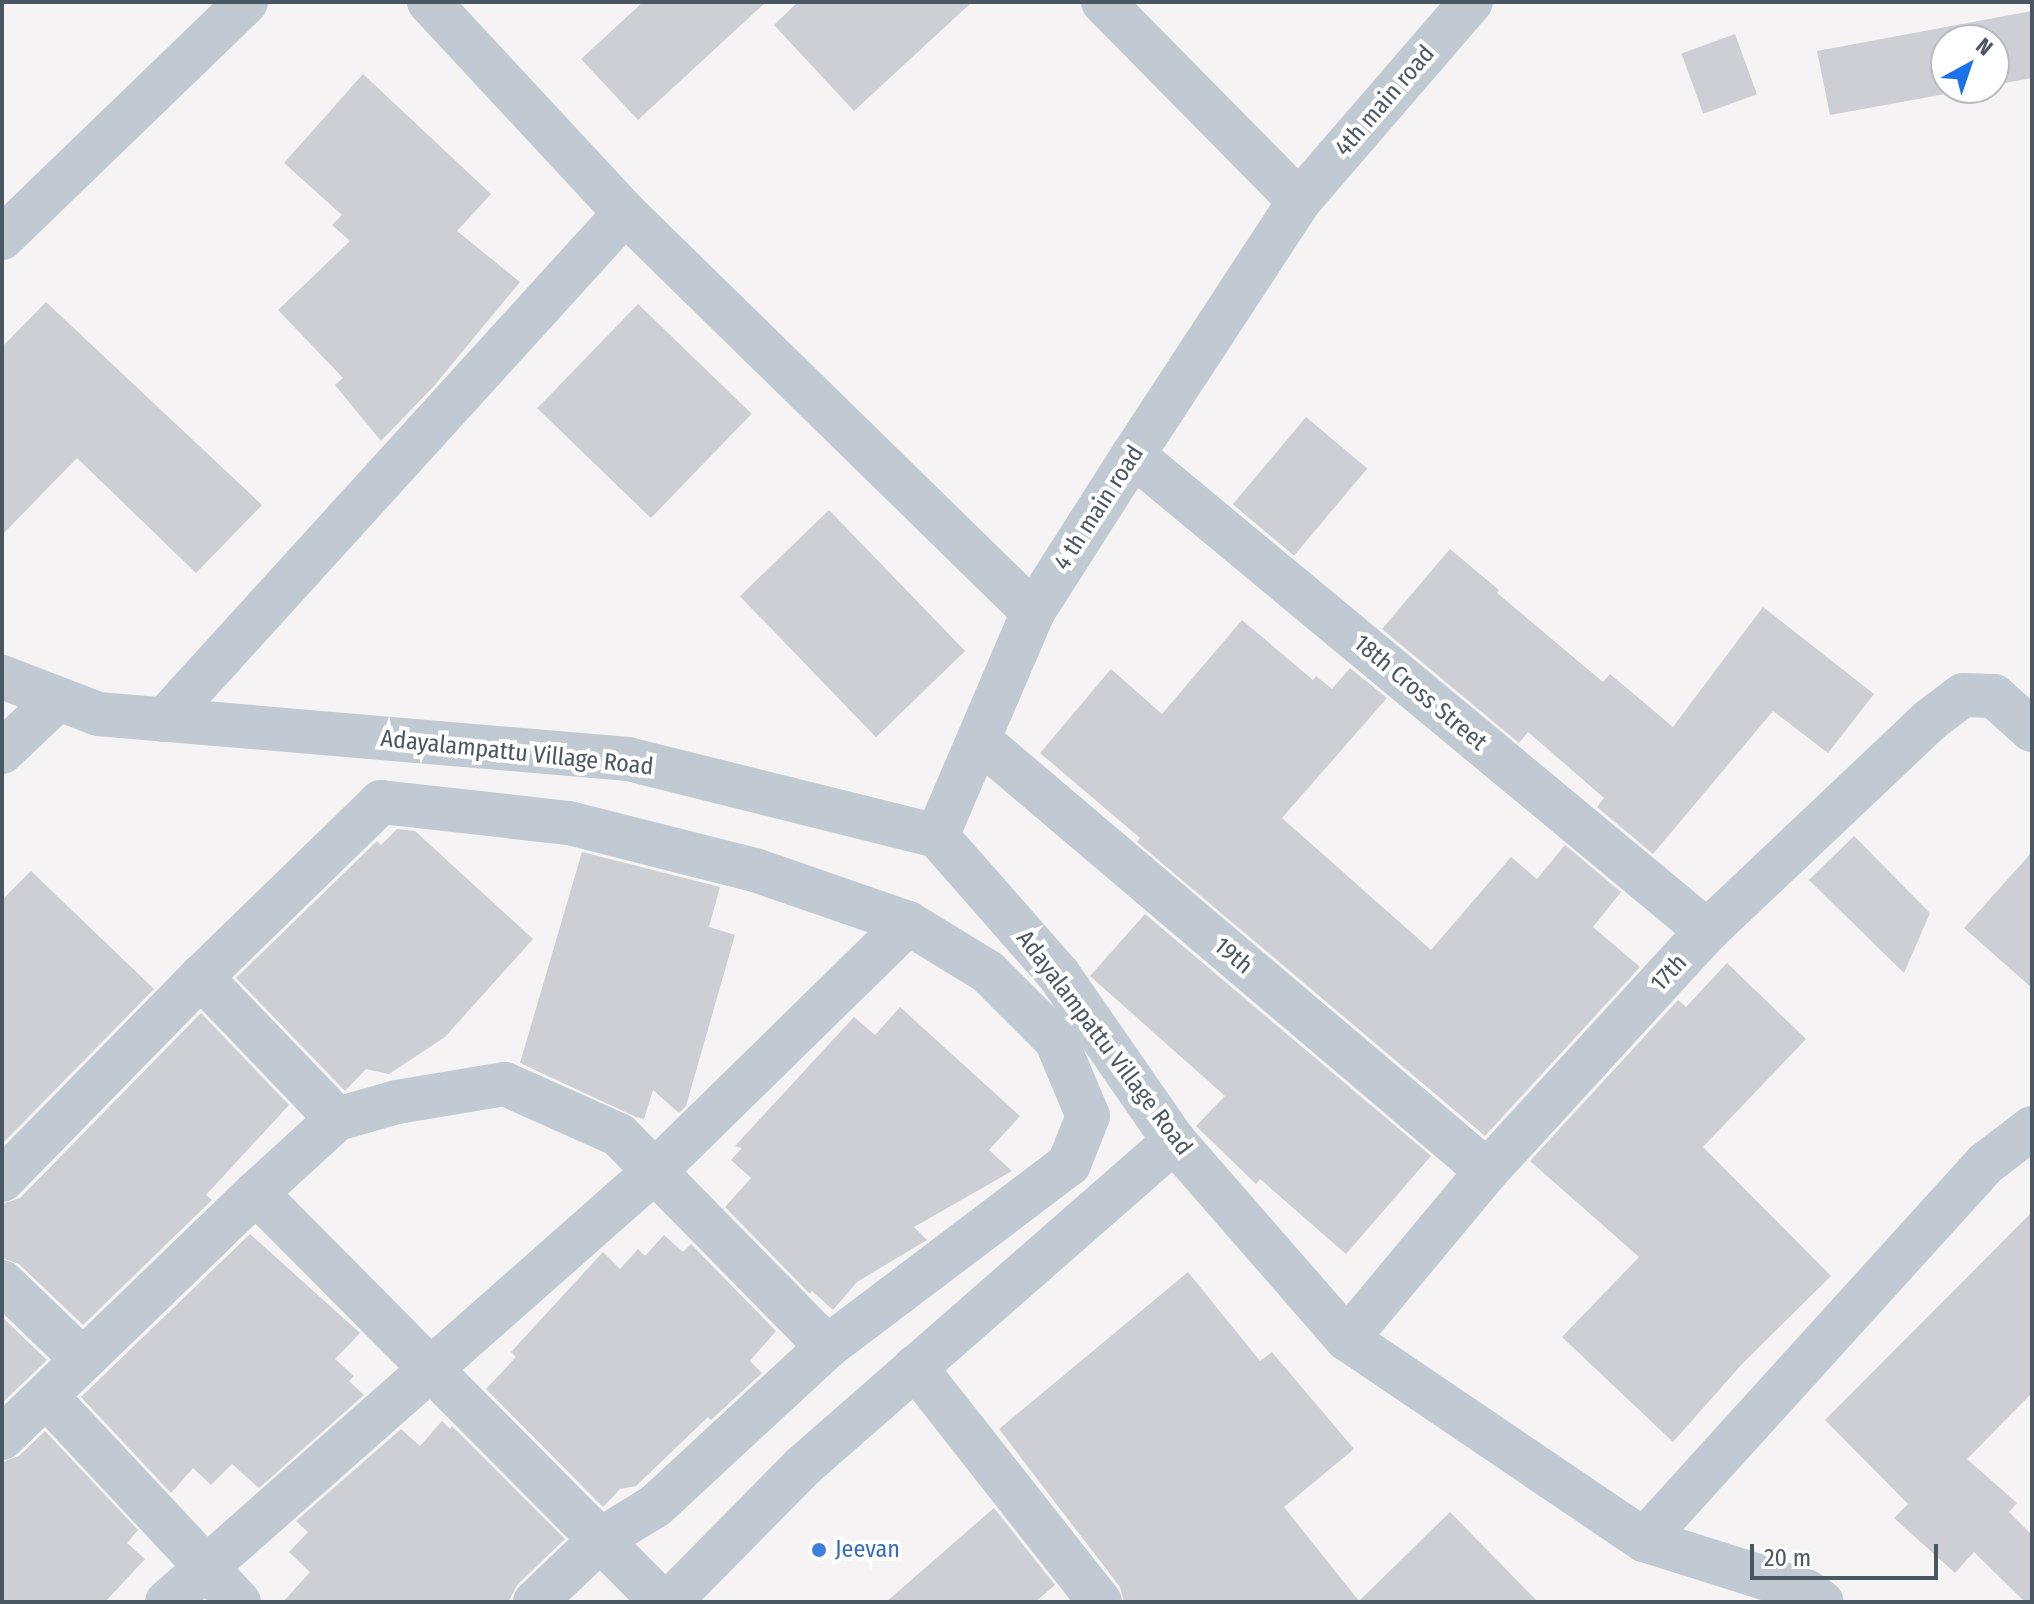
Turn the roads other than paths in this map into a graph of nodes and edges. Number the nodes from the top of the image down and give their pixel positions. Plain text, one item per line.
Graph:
1 (246, 2) edge
2 (429, 2) edge
3 (1103, 2) edge
4 (1471, 2) edge
5 (1299, 201) junction
6 (625, 213) junction
7 (5, 231) edge
8 (1133, 455) junction
9 (1033, 612) junction
10 (2, 677) edge
11 (58, 699) junction
12 (164, 720) junction
13 (2032, 730) edge
14 (979, 740) junction
15 (2, 752) edge
16 (937, 836) junction
17 (908, 923) junction
18 (1707, 931) junction
19 (201, 977) junction
20 (337, 1119) junction
21 (2032, 1128) edge
22 (1174, 1141) junction
23 (656, 1170) junction
24 (1487, 1171) junction
25 (2, 1180) edge
26 (256, 1193) junction
27 (2, 1282) edge
28 (1347, 1339) junction
29 (827, 1347) junction
30 (82, 1359) junction
31 (915, 1367) junction
32 (431, 1368) junction
33 (47, 1397) junction
34 (2, 1438) edge
35 (600, 1540) junction
36 (1644, 1540) junction
37 (208, 1567) junction
38 (167, 1602) edge
39 (239, 1602) edge
40 (535, 1602) edge
41 (662, 1602) edge
42 (669, 1602) edge
43 (1100, 1602) edge
44 (1822, 1602) edge

1 - 7 street
2 - 6 street
3 - 5 street
4 - 5 street, 4th main road
5 - 8 street, 4 th main road
6 - 9 street
6 - 12 street
8 - 9 street, 4 th main road
8 - 18 street, 18th Cross Street
9 - 14 street, 4 th main road
10 - 11 street, Adayalampattu Village Road
11 - 12 street, Adayalampattu Village Road
11 - 15 street
12 - 16 street, Adayalampattu Village Road
13 - 18 street, 17th
14 - 16 street, 4 th main road
14 - 24 street, 19th
16 - 22 street, Adayalampattu Village Road
17 - 19 street
17 - 23 street
17 - 29 street
18 - 24 street, 17th
19 - 20 street
19 - 25 street
20 - 23 street
20 - 26 street
21 - 36 street
22 - 28 street, Adayalampattu Village Road
22 - 31 street
23 - 29 street
23 - 32 street
24 - 28 street, 17th
26 - 30 street
26 - 32 street
27 - 30 street
28 - 36 street, Adayalampattu Village Road
29 - 35 street
30 - 33 street
31 - 42 street
31 - 43 street
32 - 35 street
32 - 37 street
33 - 34 street
33 - 37 street
35 - 40 street
35 - 41 street
36 - 44 street, Adayalampattu Village Road
37 - 38 street
37 - 39 street

